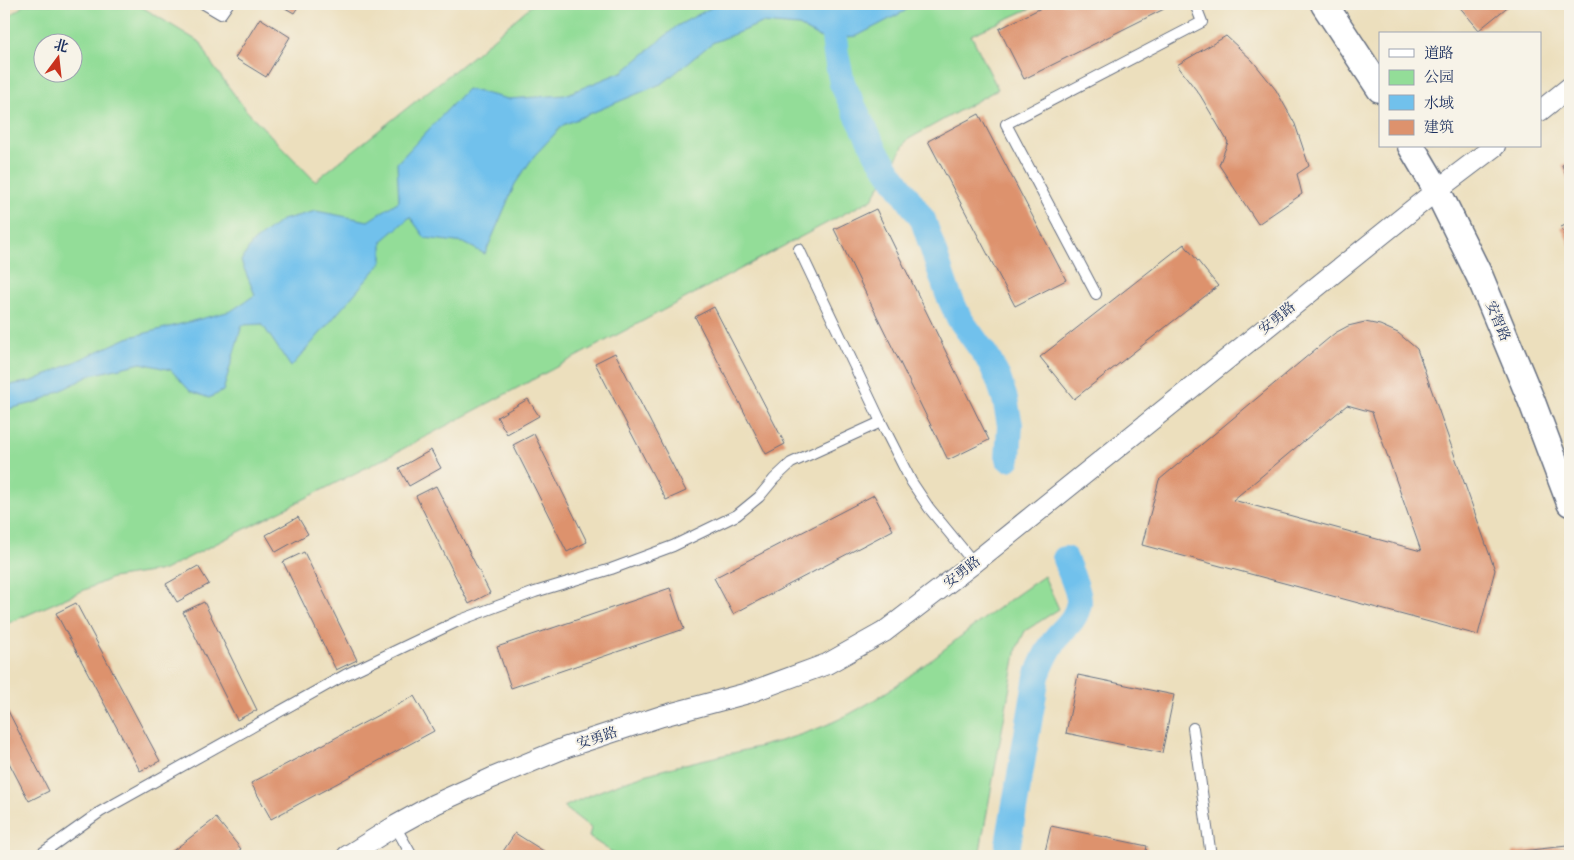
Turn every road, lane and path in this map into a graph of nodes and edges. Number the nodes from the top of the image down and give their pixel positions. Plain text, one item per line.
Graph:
1 (204, 4) edge
2 (228, 4) edge
3 (1195, 4) edge
4 (1324, 4) edge
5 (1379, 87) edge
6 (1570, 87) edge
7 (1542, 109) edge
8 (1412, 148) edge
9 (1492, 148) edge
10 (1437, 190) junction
11 (799, 249) dead end
12 (1096, 294) dead end
13 (881, 422) junction
14 (1570, 502) edge
15 (974, 562) junction
16 (1193, 728) dead end
17 (394, 826) junction
18 (38, 856) edge
19 (347, 856) edge
20 (412, 856) edge
21 (1211, 856) edge

1 - 2 lane
3 - 12 lane
4 - 5 street
6 - 7 street
8 - 10 street, 安智路
9 - 10 street, 安勇路
10 - 14 street, 安智路
10 - 15 street, 安勇路
11 - 13 lane
13 - 15 lane
13 - 18 lane
15 - 17 street, 安勇路
16 - 21 lane
17 - 19 street, 安勇路
17 - 20 lane

